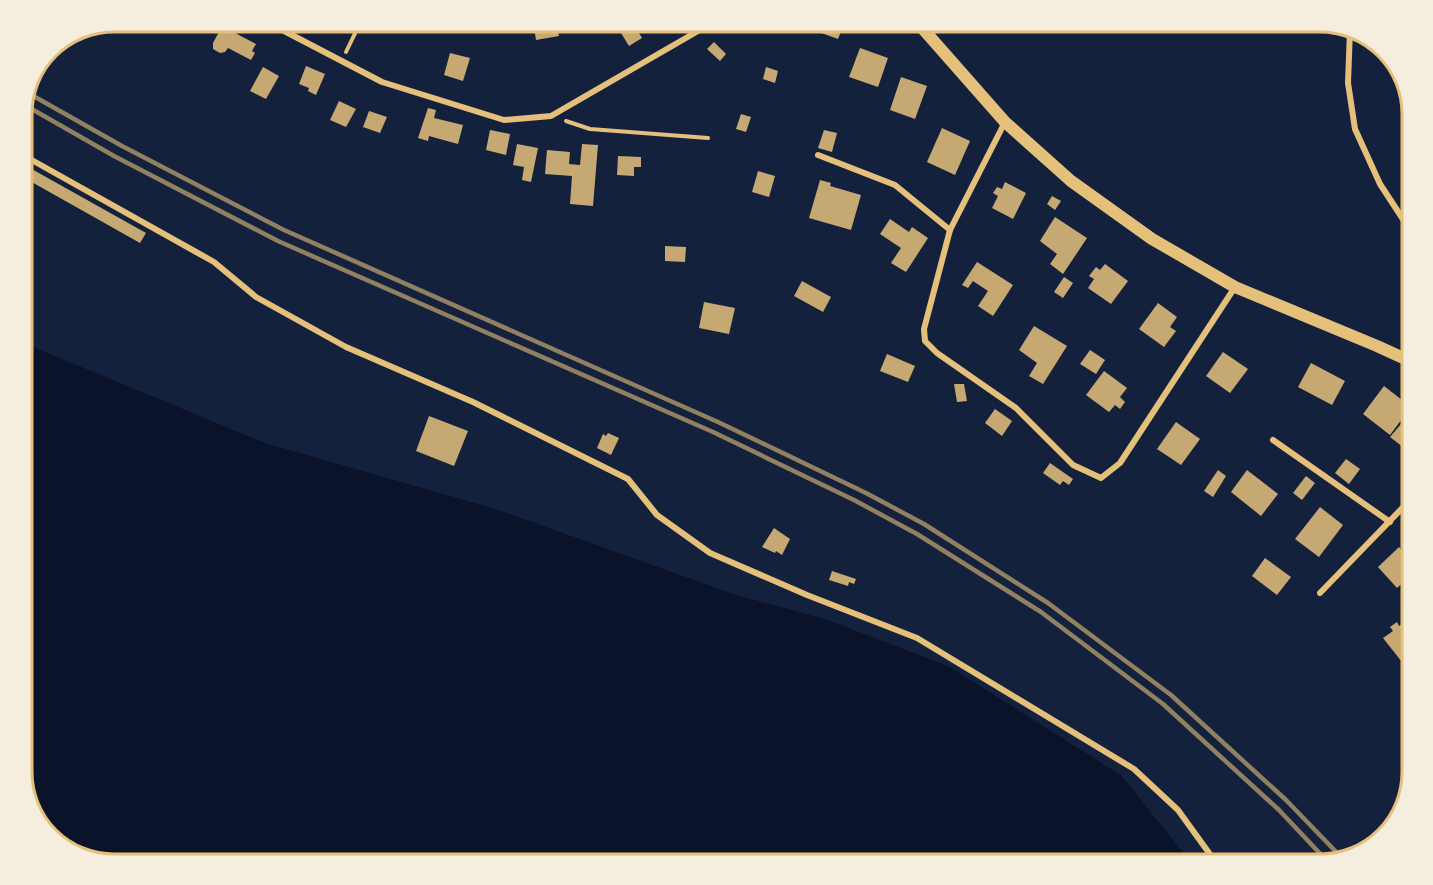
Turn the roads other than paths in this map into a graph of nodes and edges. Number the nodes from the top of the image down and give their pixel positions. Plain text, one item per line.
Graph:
1 (286, 32) edge
2 (698, 32) edge
3 (926, 32) edge
4 (1350, 37) edge
5 (1005, 122) junction
6 (818, 155) dead end
7 (32, 160) edge
8 (1401, 216) edge
9 (950, 230) junction
10 (1234, 288) junction
11 (1401, 357) edge
12 (1273, 440) dead end
13 (1402, 509) edge
14 (1390, 522) junction
15 (1320, 593) dead end
16 (1210, 854) edge

1 - 2 street
3 - 5 main road
4 - 8 street
5 - 9 street
5 - 10 main road
6 - 9 street
7 - 16 street
9 - 10 street
10 - 11 main road
12 - 14 street
13 - 14 street
14 - 15 street

